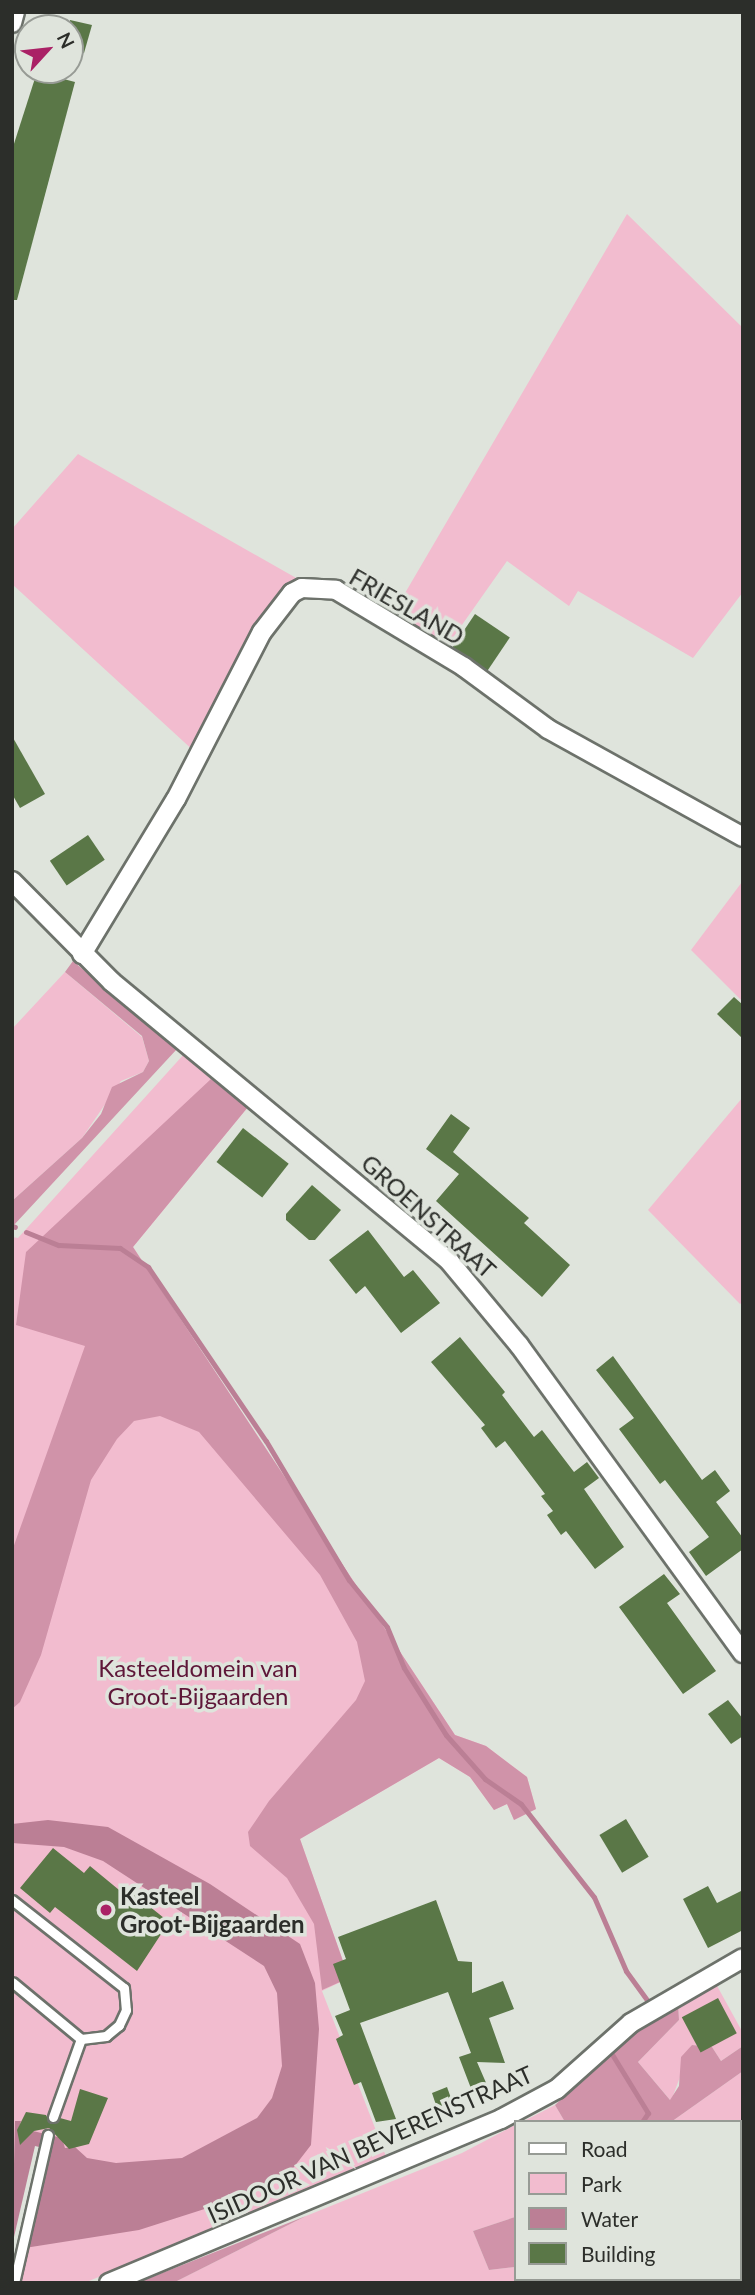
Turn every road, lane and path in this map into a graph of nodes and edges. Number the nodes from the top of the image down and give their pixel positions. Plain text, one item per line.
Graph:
1 (15, 12) edge
2 (12, 23) edge
3 (743, 836) edge
4 (12, 881) edge
5 (82, 954) junction
6 (743, 1653) edge
7 (12, 1900) edge
8 (743, 1958) edge
9 (12, 1982) edge
10 (81, 2039) junction
11 (53, 2117) dead end
12 (48, 2135) dead end
13 (14, 2283) edge
14 (109, 2283) edge

1 - 2 street
3 - 5 street, FRIESLAND
4 - 5 street, GROENSTRAAT
5 - 6 street, GROENSTRAAT
7 - 10 lane
8 - 14 street, ISIDOOR VAN BEVERENSTRAAT
9 - 10 lane
10 - 11 lane
12 - 13 lane

